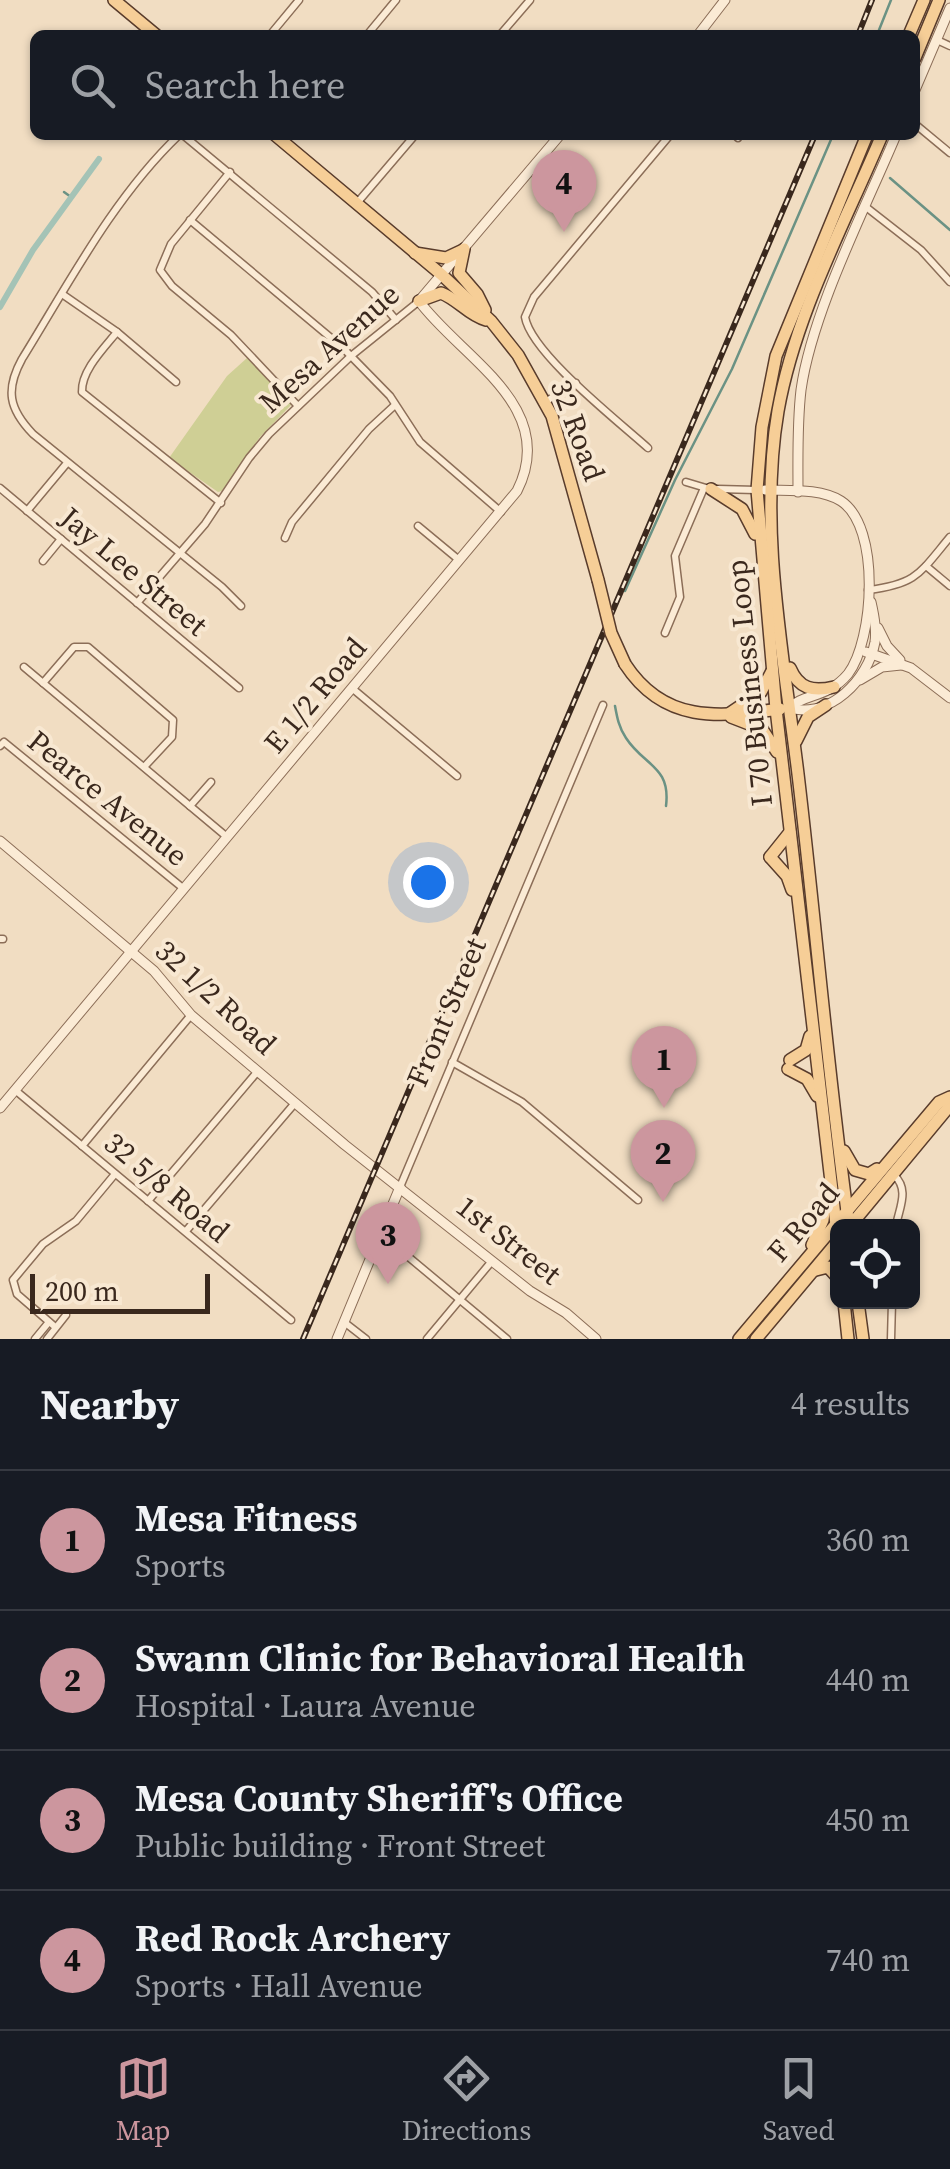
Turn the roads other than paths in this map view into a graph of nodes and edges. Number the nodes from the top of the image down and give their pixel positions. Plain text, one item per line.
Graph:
1 (114, 0) edge
2 (299, 0) edge
3 (396, 0) edge
4 (530, 0) edge
5 (725, 0) edge
6 (924, 0) edge
7 (940, 0) edge
8 (950, 8) edge
9 (150, 30) edge
10 (274, 30) edge
11 (371, 30) edge
12 (504, 30) edge
13 (702, 30) edge
14 (911, 30) edge
15 (936, 40) junction
16 (920, 46) edge
17 (950, 46) edge
18 (920, 78) edge
19 (920, 128) edge
20 (176, 140) edge
21 (188, 140) edge
22 (284, 140) edge
23 (411, 140) edge
24 (556, 140) edge
25 (666, 140) edge
26 (864, 140) edge
27 (880, 140) edge
28 (894, 140) edge
29 (950, 153) edge
30 (230, 172) junction
31 (356, 204) junction
32 (866, 207) junction
33 (190, 220) junction
34 (464, 250) junction
35 (416, 253) junction
36 (442, 275) junction
37 (950, 282) edge
38 (62, 294) junction
39 (419, 301) junction
40 (396, 320) junction
41 (490, 320) junction
42 (117, 332) junction
43 (351, 356) junction
44 (176, 382) dead end
45 (576, 383) junction
46 (546, 402) junction
47 (395, 405) junction
48 (298, 406) junction
49 (648, 448) dead end
50 (66, 463) junction
51 (686, 482) dead end
52 (0, 488) edge
53 (707, 488) junction
54 (757, 490) junction
55 (771, 490) junction
56 (798, 492) junction
57 (221, 502) junction
58 (27, 510) junction
59 (502, 512) junction
60 (418, 526) dead end
61 (950, 537) edge
62 (285, 538) dead end
63 (61, 539) junction
64 (180, 553) junction
65 (760, 555) junction
66 (43, 561) dead end
67 (460, 561) junction
68 (926, 566) junction
69 (950, 586) edge
70 (868, 590) junction
71 (138, 603) junction
72 (240, 606) dead end
73 (874, 618) junction
74 (665, 634) dead end
75 (783, 646) junction
76 (866, 652) junction
77 (906, 665) junction
78 (24, 667) dead end
79 (772, 671) junction
80 (43, 683) junction
81 (854, 684) junction
82 (834, 687) junction
83 (239, 688) dead end
84 (354, 688) junction
85 (950, 698) edge
86 (603, 704) dead end
87 (826, 705) junction
88 (783, 708) junction
89 (727, 715) junction
90 (2, 744) edge
91 (794, 745) junction
92 (144, 767) junction
93 (457, 776) dead end
94 (784, 778) junction
95 (211, 782) dead end
96 (190, 806) junction
97 (790, 832) junction
98 (228, 838) junction
99 (0, 841) edge
100 (793, 854) junction
101 (770, 857) junction
102 (808, 860) junction
103 (184, 889) junction
104 (802, 935) junction
105 (132, 952) junction
106 (191, 1015) junction
107 (810, 1017) junction
108 (452, 1062) junction
109 (258, 1072) junction
110 (15, 1090) junction
111 (295, 1103) junction
112 (947, 1104) edge
113 (0, 1108) edge
114 (823, 1117) junction
115 (838, 1127) junction
116 (82, 1146) junction
117 (889, 1168) junction
118 (116, 1174) junction
119 (828, 1176) junction
120 (400, 1186) junction
121 (638, 1200) dead end
122 (148, 1202) junction
123 (847, 1209) junction
124 (834, 1219) edge
125 (839, 1219) edge
126 (849, 1219) edge
127 (855, 1219) edge
128 (898, 1219) edge
129 (830, 1230) edge
130 (186, 1231) junction
131 (382, 1234) junction
132 (830, 1251) edge
133 (492, 1261) junction
134 (802, 1262) junction
135 (830, 1269) edge
136 (812, 1272) junction
137 (460, 1300) junction
138 (845, 1309) edge
139 (859, 1309) edge
140 (892, 1309) edge
141 (66, 1315) dead end
142 (291, 1320) dead end
143 (344, 1322) junction
144 (590, 1336) edge
145 (35, 1339) edge
146 (47, 1339) edge
147 (337, 1339) edge
148 (366, 1339) edge
149 (426, 1339) edge
150 (507, 1339) edge
151 (606, 1339) edge
152 (739, 1339) edge
153 (756, 1339) edge
154 (848, 1339) edge
155 (863, 1339) edge
156 (890, 1339) edge

1 - 9 main road
2 - 10 street
3 - 11 street
4 - 12 street
5 - 13 street
6 - 14 main road
7 - 16 main road
8 - 15 street
15 - 17 street
15 - 18 street
19 - 29 street
20 - 38 street
21 - 30 street
22 - 31 main road, 32 Road
23 - 31 street
24 - 34 street, Mesa Avenue
25 - 45 street, 32 Road
26 - 54 main road, I 70 Business Loop
27 - 55 main road, I 70 Business Loop
28 - 32 street
30 - 33 street
30 - 40 street
31 - 35 main road, 32 Road
32 - 37 street
32 - 56 street
33 - 43 street
33 - 48 street
34 - 35 main road
34 - 36 street, Mesa Avenue
34 - 41 main road
35 - 36 main road, 32 Road
36 - 39 street, Mesa Avenue
36 - 41 main road, 32 Road
38 - 42 street
38 - 50 street
39 - 40 street, Mesa Avenue
39 - 41 main road
39 - 59 street, E 1/2 Road
40 - 43 street, Mesa Avenue
41 - 46 main road, 32 Road
42 - 44 street
42 - 57 street
43 - 47 street
43 - 48 street, Mesa Avenue
45 - 46 street
45 - 49 street, 32 Road
46 - 89 main road, 32 Road, bridge
47 - 59 street
47 - 62 street
48 - 57 street, Mesa Avenue
50 - 58 street
50 - 64 street
51 - 53 street
52 - 58 street, Jay Lee Street
53 - 54 street
53 - 65 main road
53 - 74 street
54 - 55 street
54 - 65 main road, I 70 Business Loop
55 - 56 street
55 - 75 main road, I 70 Business Loop
56 - 70 street
57 - 64 street, Mesa Avenue
58 - 63 street, Jay Lee Street
59 - 67 street, E 1/2 Road
60 - 67 street
61 - 68 street
63 - 66 street
63 - 71 street, Jay Lee Street
64 - 71 street, Mesa Avenue
64 - 72 street
65 - 79 main road, I 70 Business Loop
67 - 84 street, E 1/2 Road
68 - 69 street
68 - 70 street
70 - 73 street
70 - 76 street
71 - 83 street, Jay Lee Street
73 - 76 street
73 - 77 street
75 - 82 main road
75 - 88 main road, I 70 Business Loop
76 - 77 street
76 - 81 street
76 - 82 street, 32 Road
77 - 81 street
77 - 85 street
78 - 80 street
79 - 88 main road, I 70 Business Loop
79 - 89 main road
80 - 92 street
80 - 92 street
81 - 87 street
82 - 88 street, 32 Road
84 - 93 street
84 - 98 street, E 1/2 Road
86 - 108 street, Front Street
87 - 88 street, 32 Road
87 - 91 main road
88 - 89 main road, 32 Road
88 - 91 main road, I 70 Business Loop
88 - 94 main road, I 70 Business Loop
89 - 94 main road
90 - 103 street, Pearce Avenue
91 - 102 main road, I 70 Business Loop
92 - 96 street
94 - 97 main road, I 70 Business Loop
95 - 96 street
96 - 98 street
97 - 100 main road, I 70 Business Loop
97 - 101 main road
98 - 103 street, E 1/2 Road
99 - 105 street, 32 1/2 Road
100 - 101 main road
100 - 102 main road
100 - 104 main road, I 70 Business Loop
101 - 104 main road
102 - 115 main road, I 70 Business Loop
103 - 105 street, E 1/2 Road
104 - 107 main road, I 70 Business Loop
105 - 106 street, 32 1/2 Road
105 - 110 street, E 1/2 Road
106 - 109 street, 32 1/2 Road
106 - 116 street
107 - 114 main road, I 70 Business Loop
107 - 114 main road
108 - 120 street, Front Street
108 - 121 street
109 - 111 street, 32 1/2 Road
109 - 122 street
110 - 113 street, E 1/2 Road
110 - 116 street, 32 5/8 Road
111 - 120 street, 32 1/2 Road
111 - 130 street
112 - 117 main road, F Road
114 - 119 main road, I 70 Business Loop
115 - 117 main road
115 - 123 main road, I 70 Business Loop
116 - 118 street, 32 5/8 Road
117 - 123 main road, F Road
117 - 127 main road, F Road
117 - 128 street
118 - 122 street, 32 5/8 Road
118 - 145 street
119 - 124 main road, I 70 Business Loop
119 - 134 main road
120 - 131 street, Front Street
120 - 133 street, 1st Street
122 - 130 street, 32 5/8 Road
123 - 125 main road, F Road
123 - 126 main road, I 70 Business Loop
129 - 134 main road, F Road
130 - 142 street, 32 5/8 Road
131 - 137 street
131 - 143 street, Front Street
132 - 136 main road, F Road
133 - 137 street
133 - 144 street, 1st Street
134 - 152 main road, F Road
135 - 136 main road
136 - 153 main road, F Road
137 - 149 street
137 - 150 street
138 - 154 main road
139 - 155 main road
140 - 156 street
141 - 146 street
143 - 147 street, Front Street
143 - 148 street
144 - 151 street, 1st Street

